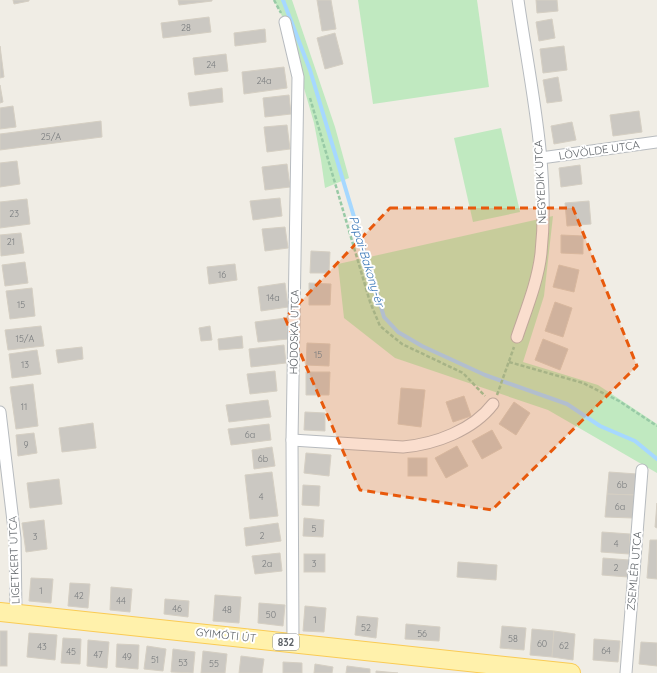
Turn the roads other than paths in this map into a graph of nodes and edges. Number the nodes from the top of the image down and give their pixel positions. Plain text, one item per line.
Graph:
1 (518, 0) edge
2 (286, 22) dead end
3 (657, 142) edge
4 (541, 158) junction
5 (517, 337) road end
6 (493, 404) road end
7 (0, 412) edge
8 (292, 440) junction
9 (642, 470) dead end
10 (8, 612) edge
11 (293, 643) junction
12 (571, 673) edge
13 (626, 673) edge

1 - 4 street, NEGYEDIK UTCA
2 - 8 street, HÓDOSKA UTCA
3 - 4 street, LÖVÖLDE UTCA
4 - 5 street, NEGYEDIK UTCA
6 - 8 street
7 - 10 street, LIGETKERT UTCA
8 - 11 street, HÓDOSKA UTCA
9 - 13 street, ZSEMLÉR UTCA
10 - 11 main road, GYIMÓTI ÚT / 832
11 - 12 main road, GYIMÓTI ÚT / 832

